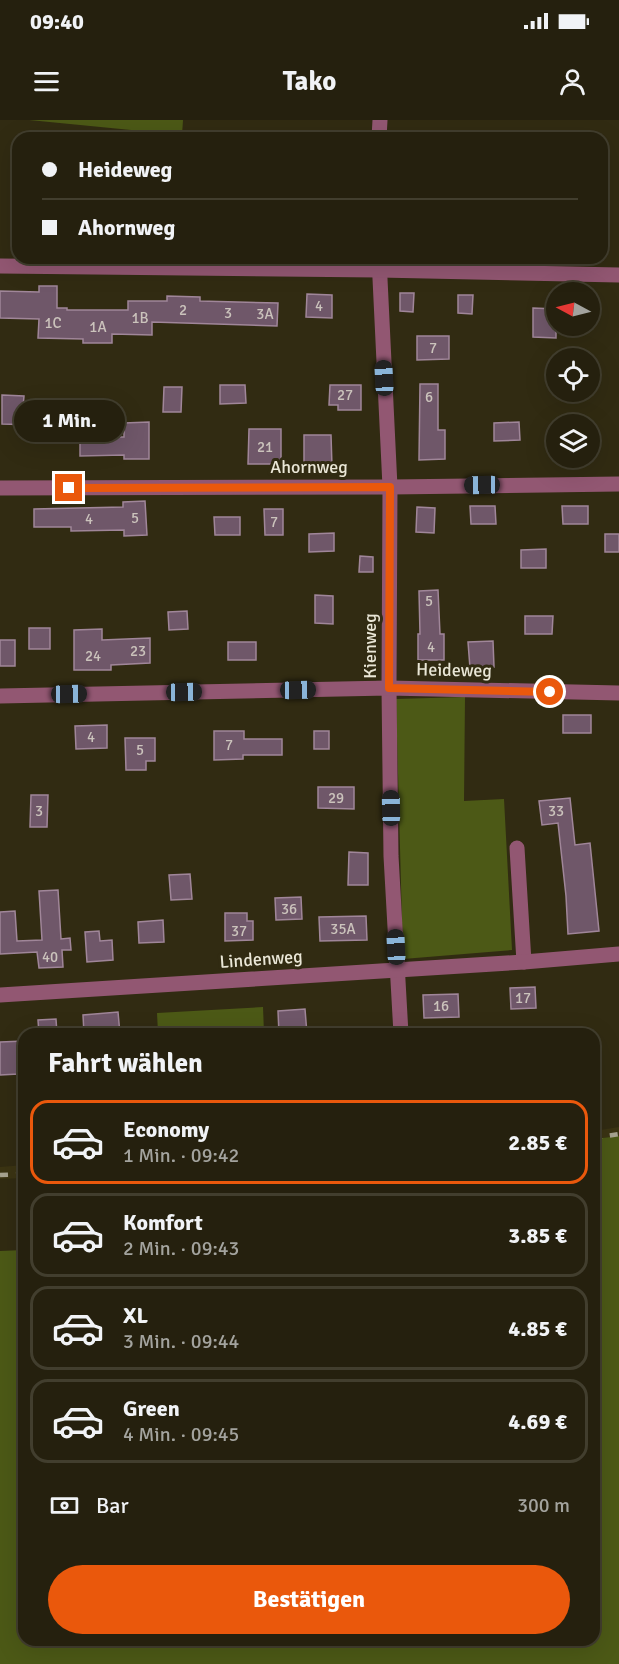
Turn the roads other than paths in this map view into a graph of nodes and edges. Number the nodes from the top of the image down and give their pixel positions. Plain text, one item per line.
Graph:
1 (379, 264) edge
2 (0, 266) edge
3 (619, 275) edge
4 (619, 484) edge
5 (390, 487) junction
6 (0, 488) edge
7 (389, 688) junction
8 (619, 693) edge
9 (0, 696) edge
10 (517, 848) dead end
11 (619, 954) edge
12 (524, 962) junction
13 (397, 970) junction
14 (0, 994) edge
15 (401, 1028) edge

1 - 2 street
1 - 3 street
1 - 5 street, Kienweg
4 - 5 street, Ahornweg
5 - 6 street, Ahornweg
5 - 7 street, Kienweg
7 - 8 street, Heideweg
7 - 9 street, Heideweg
7 - 13 street, Kienweg
10 - 12 street
11 - 12 street, Lindenweg
12 - 13 street, Lindenweg
13 - 14 street, Lindenweg
13 - 15 street, Kienweg

